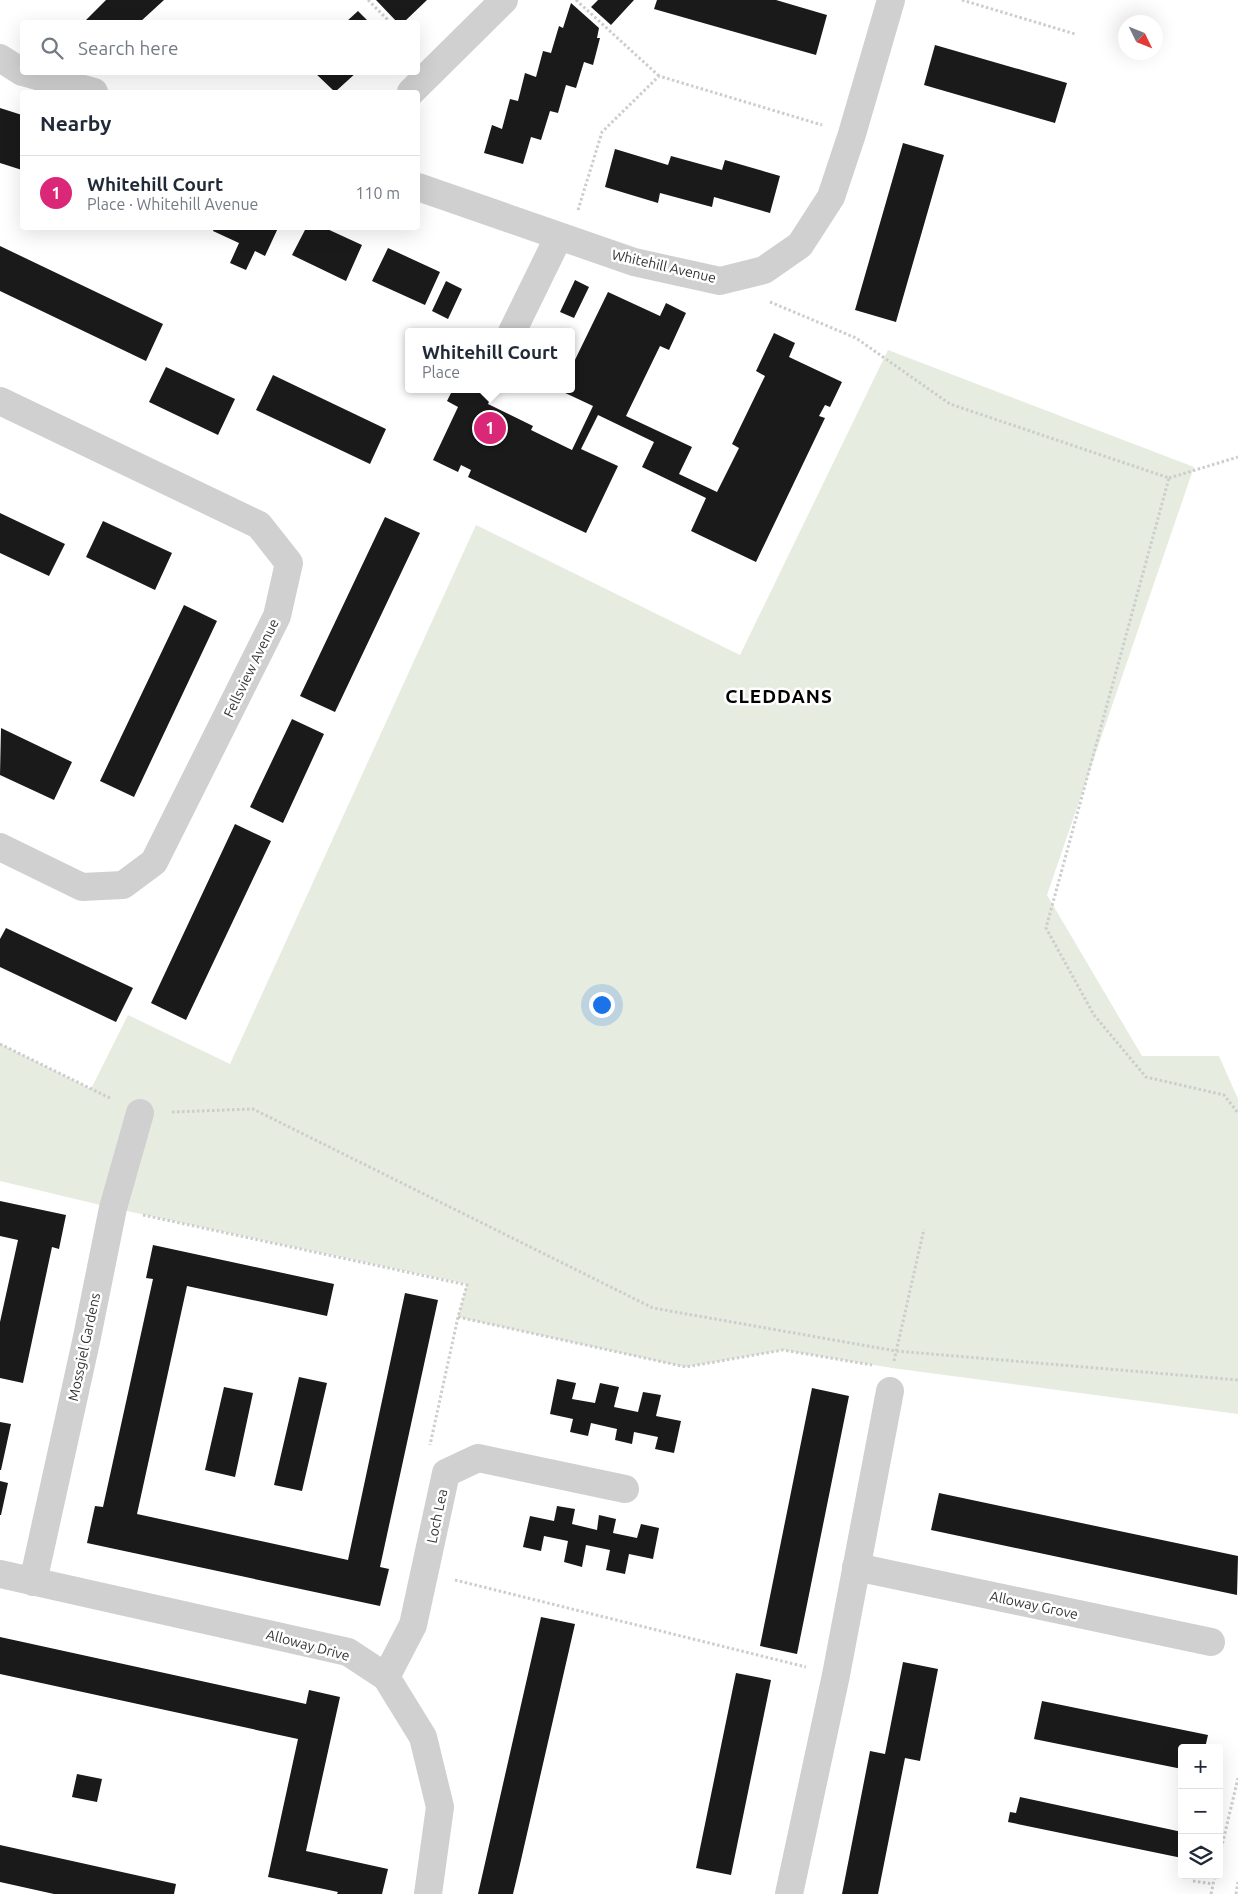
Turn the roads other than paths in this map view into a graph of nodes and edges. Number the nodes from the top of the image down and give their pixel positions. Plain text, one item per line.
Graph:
1 (504, 0) edge
2 (891, 0) edge
3 (0, 58) edge
4 (20, 70) edge
5 (34, 75) edge
6 (87, 90) edge
7 (413, 90) edge
8 (420, 188) edge
9 (564, 237) junction
10 (514, 328) edge
11 (0, 400) edge
12 (0, 847) edge
13 (140, 1113) road end
14 (891, 1380) road end
15 (625, 1489) dead end
16 (856, 1567) junction
17 (0, 1574) edge
18 (33, 1582) junction
19 (1211, 1642) dead end
20 (386, 1677) junction
21 (428, 1894) edge
22 (789, 1894) edge

1 - 7 street
2 - 9 street, Whitehill Avenue
3 - 4 street
5 - 6 street
8 - 9 street, Whitehill Avenue
9 - 10 street
11 - 12 street, Fellsview Avenue
13 - 18 street, Mossgiel Gardens
14 - 16 street
15 - 20 street, Loch Lea
16 - 19 street, Alloway Grove
16 - 22 street
17 - 18 street, Alloway Drive
18 - 20 street, Alloway Drive
20 - 21 street, Alloway Drive

